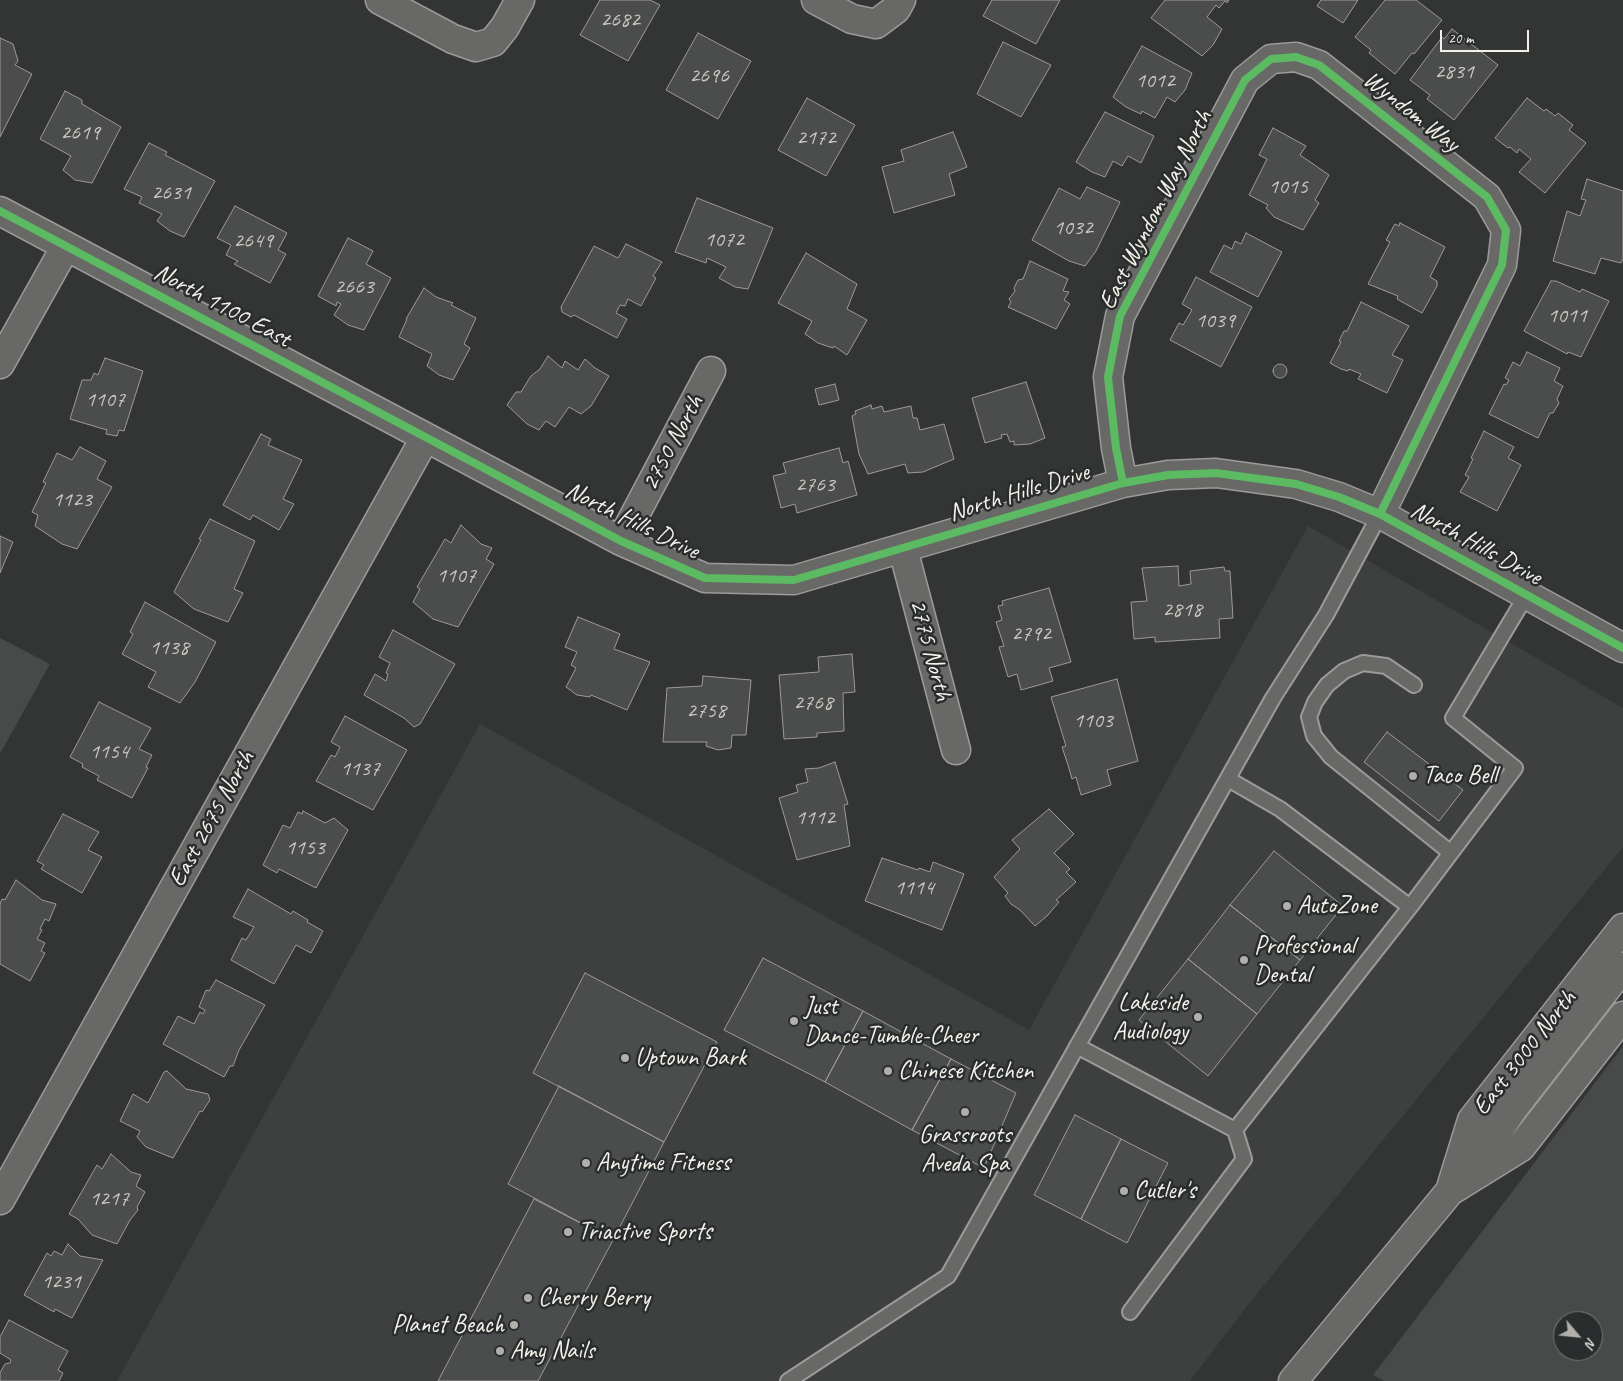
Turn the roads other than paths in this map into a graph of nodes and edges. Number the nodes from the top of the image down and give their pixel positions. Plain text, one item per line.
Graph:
1 (380, 0) edge
2 (520, 0) edge
3 (816, 0) edge
4 (901, 0) edge
5 (1271, 59) joint
6 (0, 211) edge
7 (66, 246) junction
8 (0, 364) edge
9 (711, 371) dead end
10 (425, 438) junction
11 (1123, 483) junction
12 (1380, 514) junction
13 (621, 541) junction
14 (903, 549) junction
15 (1527, 594) junction
16 (1623, 648) edge
17 (1414, 685) dead end
18 (956, 750) dead end
19 (1228, 779) junction
20 (1451, 853) junction
21 (1410, 907) junction
22 (1623, 928) edge
23 (1623, 967) edge
24 (1623, 1016) edge
25 (1077, 1046) junction
26 (1235, 1130) junction
27 (1485, 1169) junction
28 (1450, 1191) junction
29 (0, 1200) edge
30 (1130, 1312) dead end
31 (788, 1381) edge
32 (1293, 1381) edge

1 - 2 street
3 - 4 street
5 - 11 street, East Wyndom Way North
5 - 12 street, Wyndom Way
6 - 7 street, North 1100 East
7 - 8 street
7 - 10 street, North 1100 East
9 - 13 street, 2750 North
10 - 13 street, North Hills Drive
10 - 29 street, East 2675 North
11 - 12 street, North Hills Drive
11 - 14 street, North Hills Drive
12 - 15 street, North Hills Drive
12 - 19 lane
13 - 14 street, North Hills Drive
14 - 18 street, 2775 North
15 - 16 street, North Hills Drive
15 - 20 lane
17 - 20 lane
19 - 21 lane
19 - 25 lane
20 - 21 lane
21 - 26 lane
22 - 28 street, East 3000 North
23 - 27 street
24 - 27 street, East 3000 North
25 - 26 lane
25 - 31 lane
26 - 30 lane
27 - 28 street, East 3000 North
28 - 32 street, East 3000 North

